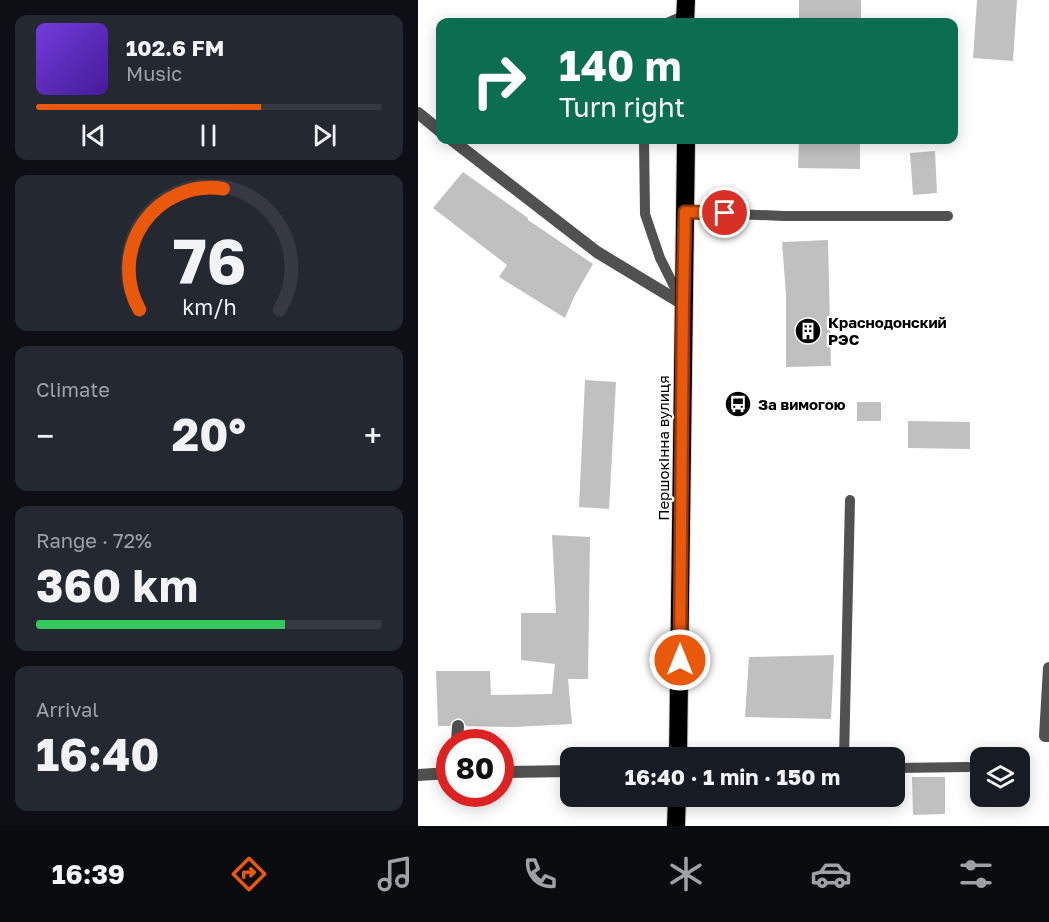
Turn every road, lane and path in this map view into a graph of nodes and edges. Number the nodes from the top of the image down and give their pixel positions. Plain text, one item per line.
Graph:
1 (418, 113) edge
2 (436, 128) edge
3 (457, 144) edge
4 (644, 144) edge
5 (686, 144) edge
6 (685, 212) junction
7 (948, 216) dead end
8 (683, 304) junction
9 (850, 500) dead end
10 (1048, 668) edge
11 (458, 726) dead end
12 (458, 729) edge
13 (1048, 736) edge
14 (678, 747) edge
15 (844, 747) edge
16 (968, 766) dead end
17 (905, 768) edge
18 (560, 771) edge
19 (514, 772) edge
20 (436, 774) edge
21 (418, 776) edge
22 (677, 807) edge
23 (676, 826) edge

1 - 2 street
3 - 8 street
4 - 8 lane
5 - 6 highway, Першокінна вулиця
6 - 7 lane
6 - 8 highway, Першокінна вулиця
8 - 14 highway, Першокінна вулиця
9 - 15 lane
10 - 13 street
11 - 12 street
16 - 17 lane
18 - 19 street
20 - 21 street
22 - 23 highway

